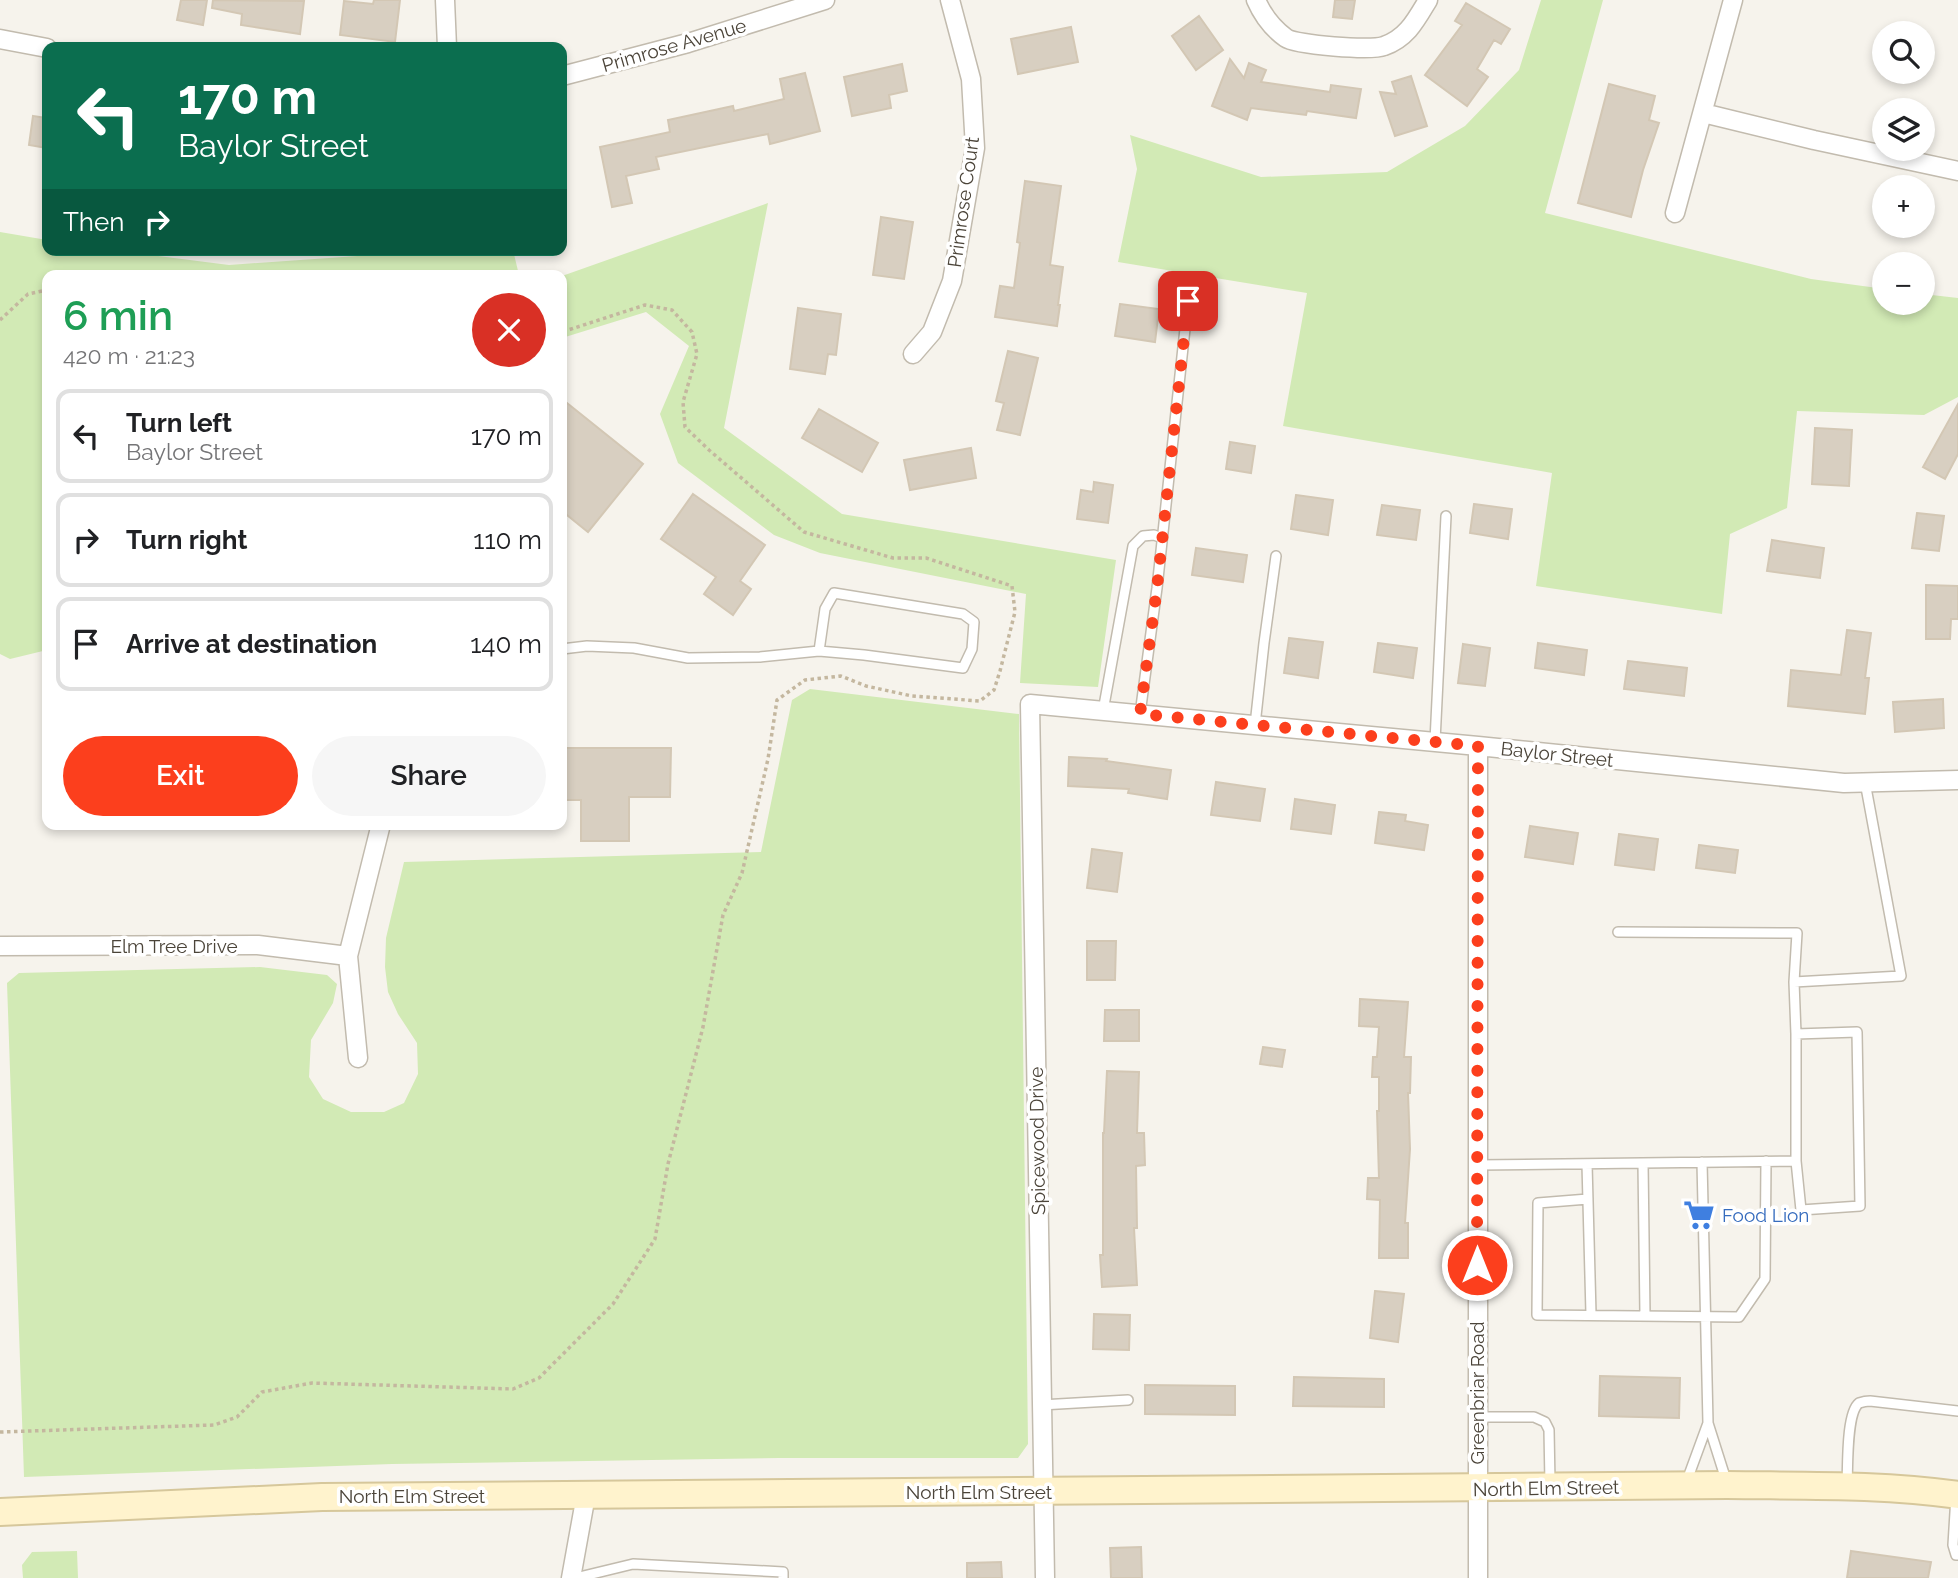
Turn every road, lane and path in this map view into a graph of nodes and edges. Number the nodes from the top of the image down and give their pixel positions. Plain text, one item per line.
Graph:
1 (445, 0) edge
2 (825, 0) edge
3 (950, 0) edge
4 (1256, 0) edge
5 (1428, 0) edge
6 (1733, 0) edge
7 (0, 40) edge
8 (447, 42) edge
9 (42, 47) edge
10 (567, 75) edge
11 (1703, 113) junction
12 (1958, 171) edge
13 (1675, 213) dead end
14 (42, 291) edge
15 (1188, 301) dead end
16 (0, 320) edge
17 (567, 330) edge
18 (913, 354) dead end
19 (1446, 516) dead end
20 (1162, 538) junction
21 (1276, 556) dead end
22 (567, 648) edge
23 (819, 651) junction
24 (1030, 704) joint
25 (1103, 711) junction
26 (1140, 714) junction
27 (1255, 724) junction
28 (1435, 741) junction
29 (1478, 746) junction
30 (1958, 780) edge
31 (1865, 782) junction
32 (380, 830) edge
33 (1618, 932) dead end
34 (0, 946) edge
35 (348, 956) junction
36 (1794, 982) junction
37 (1796, 1034) junction
38 (358, 1058) dead end
39 (1766, 1161) junction
40 (1796, 1161) junction
41 (1702, 1162) junction
42 (1643, 1163) junction
43 (1587, 1164) junction
44 (1477, 1165) junction
45 (1588, 1199) junction
46 (1591, 1314) junction
47 (1645, 1315) junction
48 (1705, 1316) junction
49 (1128, 1400) dead end
50 (1041, 1405) junction
51 (1958, 1411) edge
52 (1477, 1417) junction
53 (1709, 1423) junction
54 (0, 1432) edge
55 (1727, 1485) junction
56 (1686, 1486) junction
57 (1847, 1486) junction
58 (1550, 1488) junction
59 (1477, 1489) junction
60 (1042, 1492) junction
61 (586, 1495) junction
62 (1957, 1495) edge
63 (0, 1512) edge
64 (1958, 1555) edge
65 (715, 1573) edge
66 (573, 1578) edge
67 (783, 1578) edge
68 (1045, 1578) edge
69 (1478, 1578) edge

1 - 8 street
2 - 10 street, Primrose Avenue
3 - 18 street, Primrose Court
4 - 5 street
6 - 11 street
7 - 9 street
11 - 12 street
11 - 13 street
14 - 16 path
15 - 20 lane
17 - 54 path
19 - 28 lane
20 - 25 lane
20 - 26 lane
21 - 27 lane
22 - 23 lane
23 - 23 lane
24 - 25 street, Baylor Street
24 - 50 street, Spicewood Drive
25 - 26 street, Baylor Street
26 - 27 street, Baylor Street
27 - 28 street, Baylor Street
28 - 29 street, Baylor Street
29 - 31 street, Baylor Street
29 - 44 street, Greenbriar Road
30 - 31 street, Baylor Street
31 - 36 lane
32 - 35 street
33 - 36 lane
34 - 35 street, Elm Tree Drive
35 - 38 street
36 - 37 lane
37 - 40 lane
37 - 40 lane
39 - 40 lane
39 - 41 lane
39 - 48 lane
41 - 42 lane
41 - 48 lane
42 - 43 lane
42 - 47 lane
43 - 44 lane
43 - 45 lane
44 - 52 street, Greenbriar Road
45 - 46 lane
45 - 46 lane
46 - 47 lane
47 - 48 lane
48 - 53 lane
49 - 50 lane
50 - 60 street, Spicewood Drive
51 - 57 lane
52 - 58 lane
52 - 59 street, Greenbriar Road
53 - 55 lane
53 - 56 lane
55 - 56 main road, North Elm Street
55 - 57 main road, North Elm Street
56 - 58 main road, North Elm Street
57 - 62 main road, North Elm Street
58 - 59 main road, North Elm Street
59 - 60 main road, North Elm Street
59 - 69 street, Greenbriar Road
60 - 61 main road, North Elm Street
60 - 68 street, Spicewood Drive
61 - 63 main road, North Elm Street
61 - 66 street
62 - 64 lane
65 - 66 lane
65 - 67 lane

